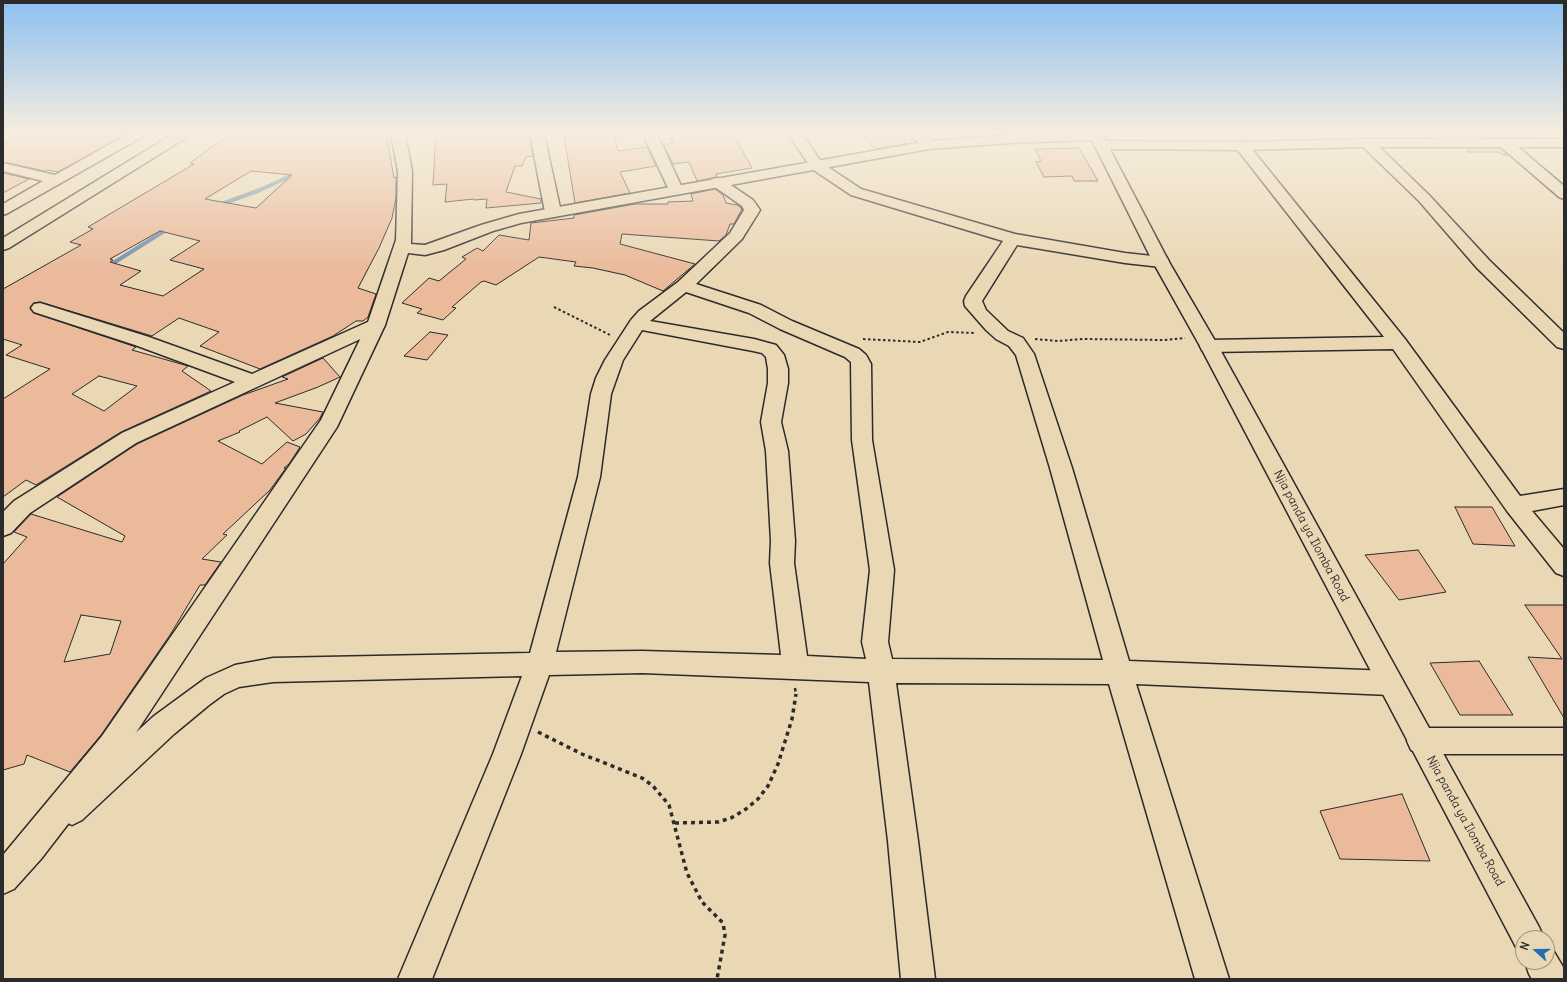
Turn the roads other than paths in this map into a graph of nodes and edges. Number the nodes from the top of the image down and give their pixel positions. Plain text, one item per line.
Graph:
1 (53, 180) edge
2 (108, 180) edge
3 (405, 180) edge
4 (546, 180) edge
5 (671, 180) edge
6 (730, 180) edge
7 (837, 180) edge
8 (1119, 180) edge
9 (1269, 180) edge
10 (1405, 180) edge
11 (1548, 180) edge
12 (717, 182) junction
13 (676, 190) junction
14 (1564, 194) edge
15 (3, 210) edge
16 (553, 212) junction
17 (1013, 239) junction
18 (3, 245) edge
19 (402, 248) junction
20 (1161, 262) junction
21 (684, 286) junction
22 (40, 308) dead end
23 (376, 325) junction
24 (631, 333) junction
25 (1206, 342) junction
26 (1398, 343) junction
27 (1564, 343) edge
28 (252, 381) junction
29 (1564, 496) edge
30 (12, 504) edge
31 (1515, 506) junction
32 (3, 527) edge
33 (1564, 566) edge
34 (540, 664) junction
35 (794, 667) junction
36 (881, 671) junction
37 (1119, 672) junction
38 (1390, 684) junction
39 (1421, 740) junction
40 (1564, 741) edge
41 (30, 848) junction
42 (3, 878) edge
43 (1524, 930) edge
44 (1546, 970) edge
45 (415, 979) edge
46 (918, 979) edge
47 (1212, 979) edge
48 (1551, 979) edge

1 - 15 main road
2 - 18 main road
3 - 19 main road
4 - 16 main road
5 - 13 main road
6 - 12 main road
7 - 17 main road
8 - 20 main road, Njia panda ya Ilomba Road
9 - 26 main road
10 - 27 main road
11 - 14 main road
12 - 13 main road
12 - 21 main road
13 - 16 main road
16 - 19 main road
17 - 20 main road
17 - 37 main road
19 - 23 main road
20 - 25 main road, Njia panda ya Ilomba Road
21 - 24 main road
21 - 36 main road
22 - 28 main road
23 - 28 main road
23 - 41 main road
24 - 34 main road
24 - 35 main road
25 - 26 main road
25 - 38 main road, Njia panda ya Ilomba Road
26 - 31 main road
28 - 30 main road
29 - 31 main road
30 - 32 main road
31 - 33 main road
34 - 35 main road
34 - 41 main road
34 - 45 main road
35 - 36 main road
36 - 37 main road
36 - 46 main road
37 - 38 main road
37 - 47 main road
38 - 39 main road, Njia panda ya Ilomba Road
39 - 40 main road
39 - 43 main road, Njia panda ya Ilomba Road
41 - 42 main road
44 - 48 main road

